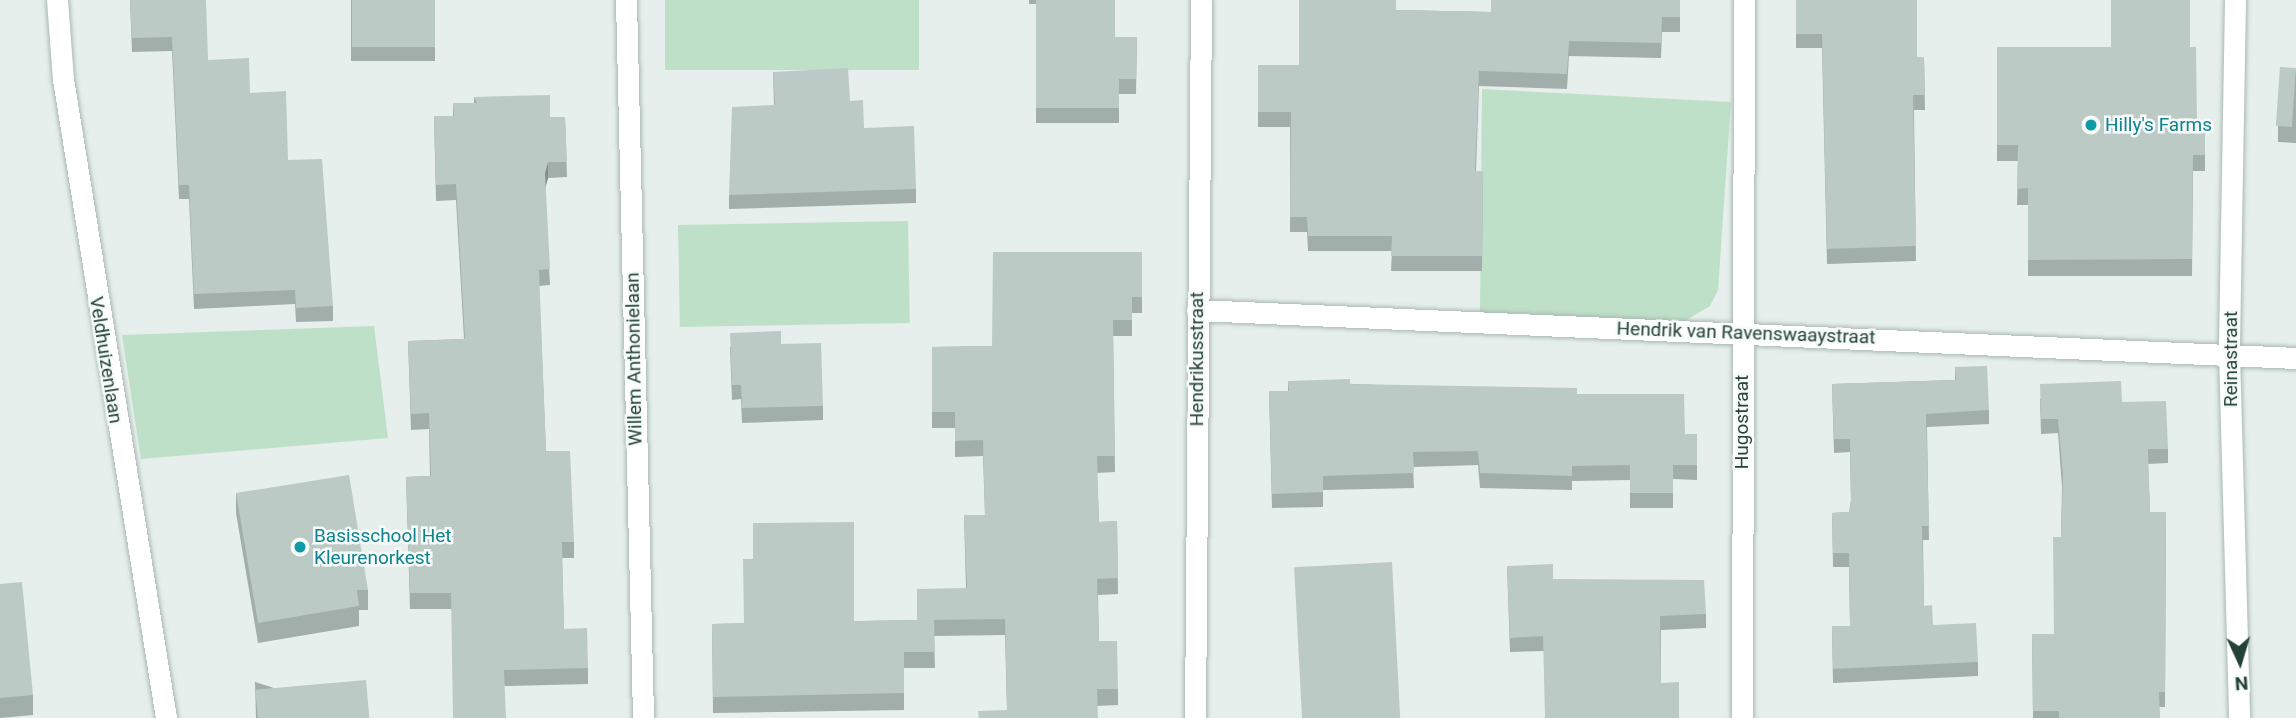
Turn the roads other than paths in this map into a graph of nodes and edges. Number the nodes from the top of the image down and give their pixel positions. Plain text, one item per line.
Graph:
1 (57, 0) edge
2 (626, 0) edge
3 (1201, 0) edge
4 (1744, 0) edge
5 (2235, 0) edge
6 (1197, 310) junction
7 (1741, 333) junction
8 (2230, 354) junction
9 (2296, 358) edge
10 (166, 718) edge
11 (643, 718) edge
12 (1195, 718) edge
13 (1742, 718) edge
14 (2239, 718) edge

1 - 10 street, Veldhuizenlaan
2 - 11 street, Willem Anthonielaan
3 - 6 street, Hendrikusstraat
4 - 7 street, Hugostraat
5 - 8 street, Reinastraat
6 - 7 street, Hendrik van Ravenswaaystraat
6 - 12 street, Hendrikusstraat
7 - 8 street, Hendrik van Ravenswaaystraat
7 - 13 street, Hugostraat
8 - 9 street, Hendrik van Ravenswaaystraat
8 - 14 street, Reinastraat

